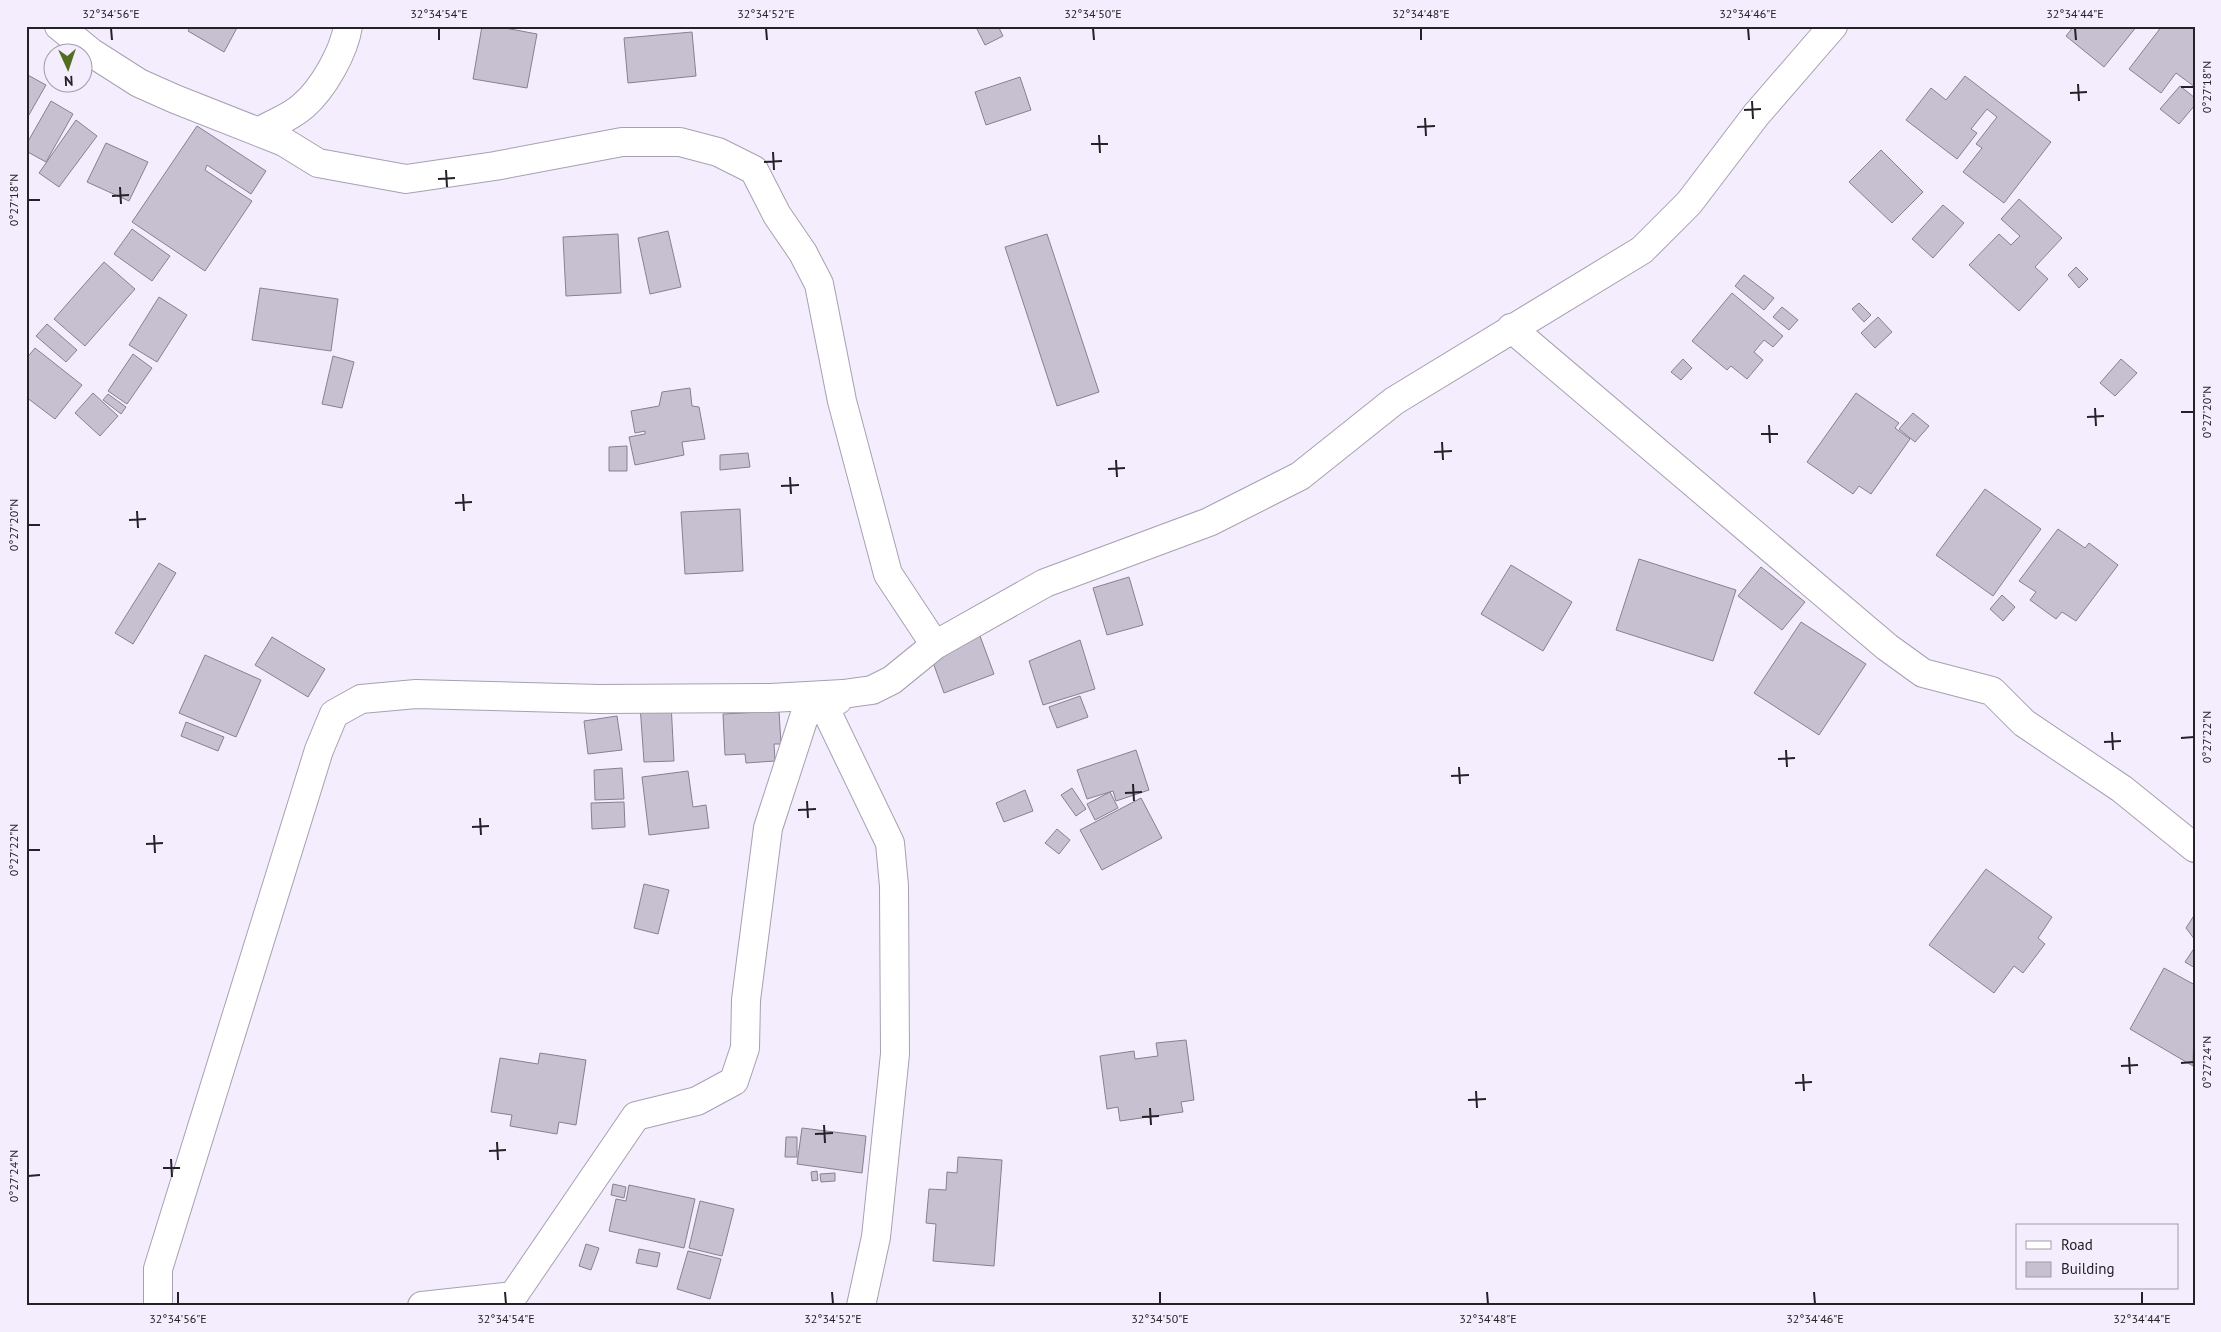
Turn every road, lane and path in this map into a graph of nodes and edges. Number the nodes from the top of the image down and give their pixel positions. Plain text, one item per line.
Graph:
1 (59, 26) edge
2 (348, 26) edge
3 (1833, 26) edge
4 (260, 131) junction
5 (1511, 328) junction
6 (935, 645) junction
7 (857, 692) junction
8 (824, 706) junction
9 (2195, 848) edge
10 (158, 1306) edge
11 (422, 1306) edge
12 (861, 1306) edge

1 - 4 street
2 - 4 street
3 - 5 street
4 - 6 street
5 - 6 street
5 - 9 street
6 - 7 street
7 - 8 street
7 - 10 street
8 - 11 street
8 - 12 street

